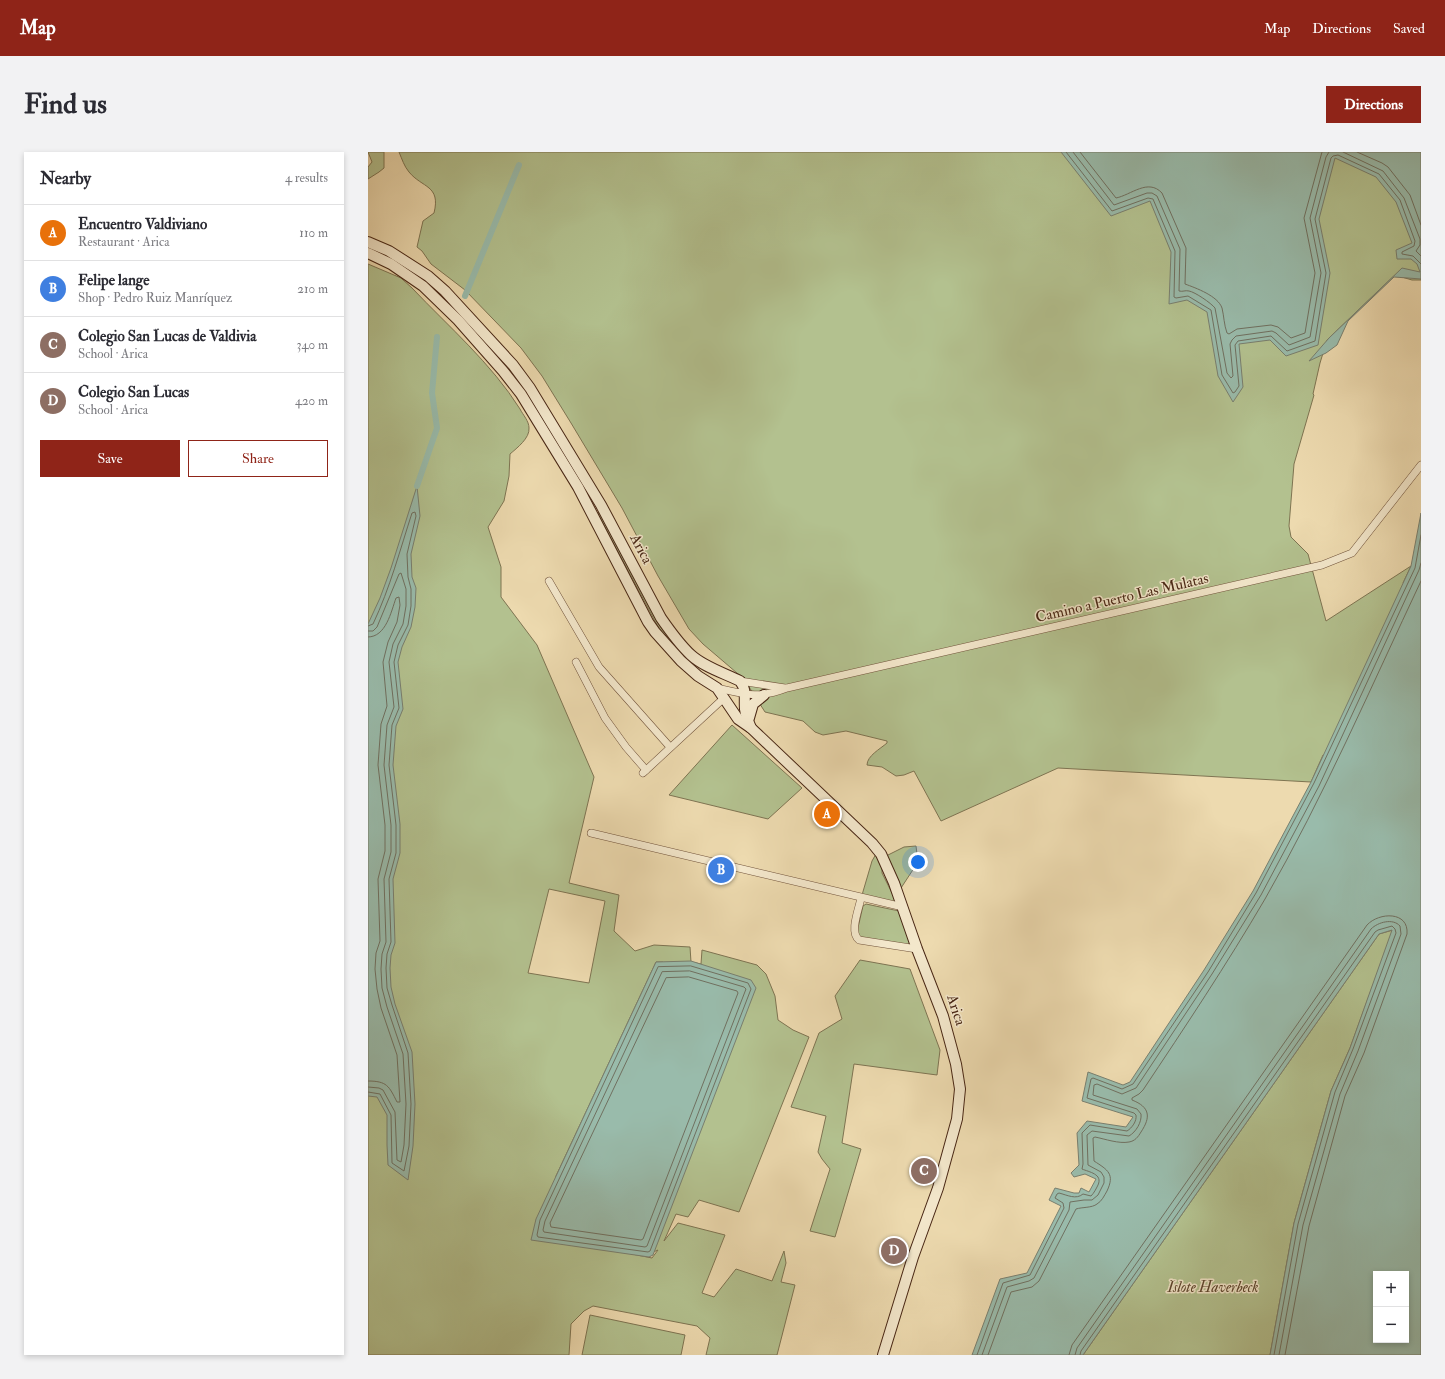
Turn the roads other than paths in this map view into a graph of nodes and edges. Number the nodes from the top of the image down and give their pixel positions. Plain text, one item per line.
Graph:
1 (368, 242) edge
2 (368, 253) edge
3 (1421, 465) edge
4 (549, 581) dead end
5 (576, 662) dead end
6 (740, 681) junction
7 (717, 688) junction
8 (787, 688) junction
9 (745, 694) junction
10 (764, 695) junction
11 (724, 698) junction
12 (750, 725) junction
13 (670, 747) junction
14 (591, 833) dead end
15 (861, 898) junction
16 (903, 907) junction
17 (917, 949) junction
18 (883, 1355) edge

1 - 6 main road, Arica
2 - 7 main road, Arica
3 - 8 street, Camino a Puerto Las Mulatas
4 - 13 street
5 - 13 street
6 - 8 street, Camino a Puerto Las Mulatas
6 - 9 main road
7 - 9 street, Camino a Puerto Las Mulatas
7 - 11 main road, Arica
8 - 10 street, Camino a Puerto Las Mulatas
9 - 10 street, Camino a Puerto Las Mulatas
9 - 12 main road
10 - 12 main road
11 - 12 main road, Arica
11 - 13 street
12 - 16 main road, Arica
14 - 15 street
15 - 16 street
15 - 17 street
16 - 17 main road, Arica
17 - 18 main road, Arica

